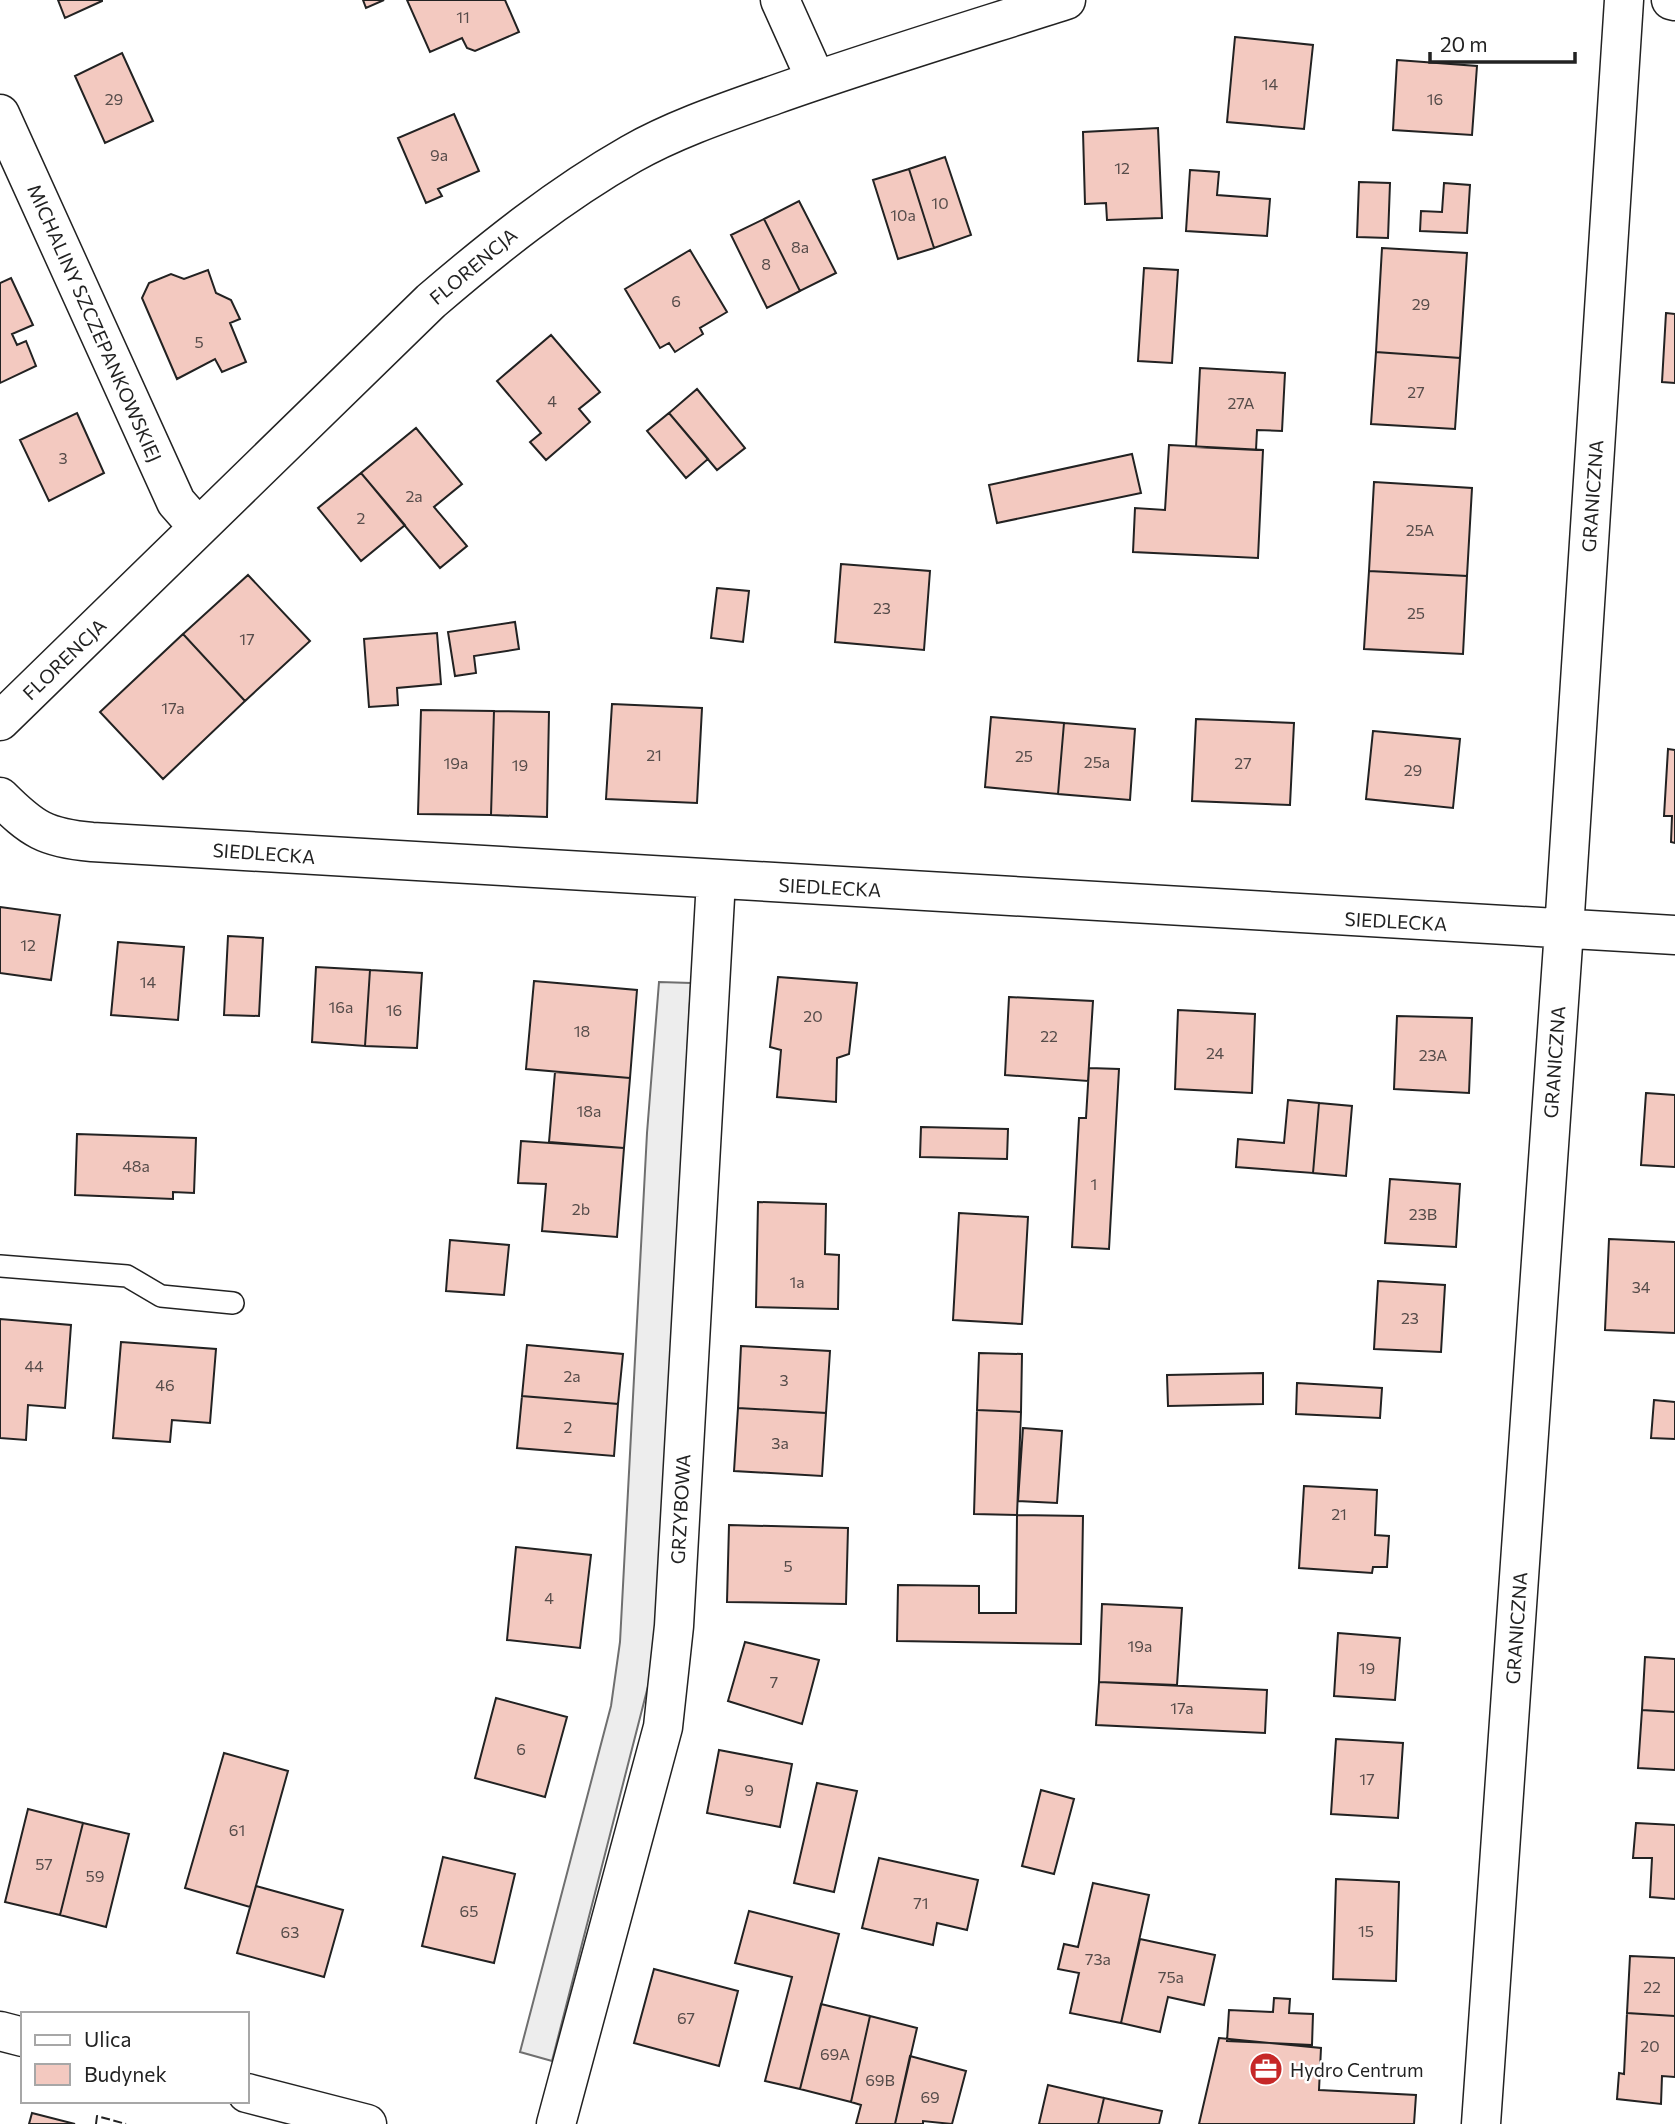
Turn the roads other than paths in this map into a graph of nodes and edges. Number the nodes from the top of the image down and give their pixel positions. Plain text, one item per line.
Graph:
1 (780, 0) edge
2 (1066, 0) edge
3 (1624, 0) edge
4 (816, 80) junction
5 (0, 114) edge
6 (198, 527) junction
7 (0, 721) edge
8 (0, 797) edge
9 (716, 880) junction
10 (1564, 930) junction
11 (1675, 935) edge
12 (0, 1266) edge
13 (233, 1303) dead end
14 (0, 2031) edge
15 (21, 2036) edge
16 (248, 2093) edge
17 (368, 2124) edge
18 (556, 2124) edge
19 (1481, 2124) edge

1 - 4 street
2 - 4 street, FLORENCJA
3 - 10 street, GRANICZNA
4 - 6 street, FLORENCJA
5 - 6 street, MICHALINY SZCZEPANKOWSKIEJ
6 - 7 street, FLORENCJA
8 - 9 street, SIEDLECKA
9 - 10 street, SIEDLECKA
9 - 18 street, GRZYBOWA
10 - 11 street, SIEDLECKA
10 - 19 street, GRANICZNA
12 - 13 lane
14 - 15 street
16 - 17 street

